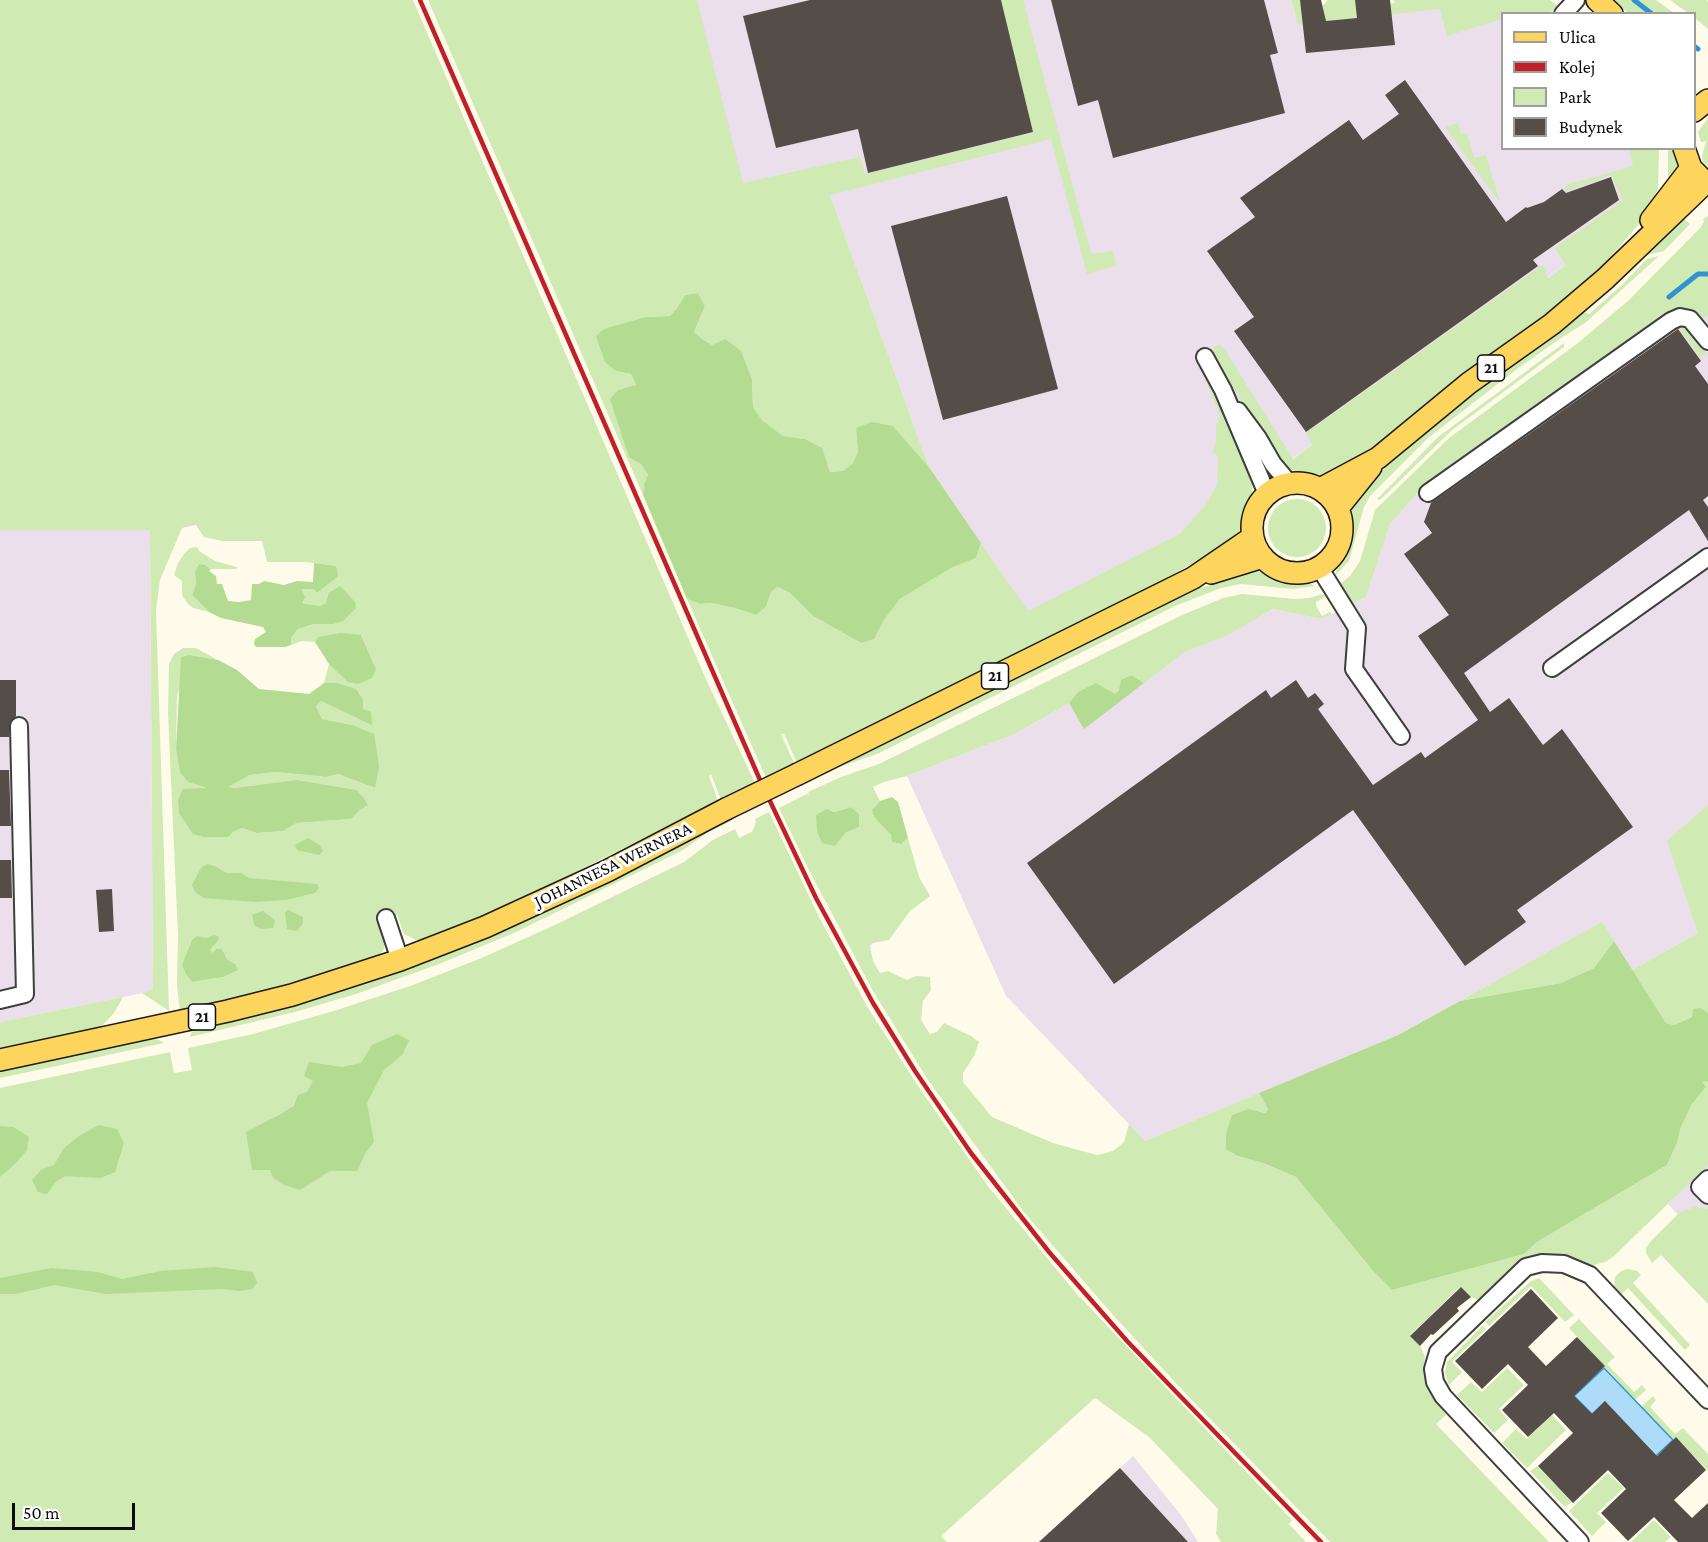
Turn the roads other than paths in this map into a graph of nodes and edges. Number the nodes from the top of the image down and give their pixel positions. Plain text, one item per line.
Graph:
1 (1576, 0) edge
2 (1597, 0) edge
3 (1565, 12) edge
4 (1610, 12) edge
5 (1697, 170) edge
6 (1708, 341) edge
7 (1205, 357) dead end
8 (1223, 390) junction
9 (1378, 458) junction
10 (1289, 483) junction
11 (1320, 489) junction
12 (1428, 493) dead end
13 (1267, 494) junction
14 (1338, 508) junction
15 (1253, 537) junction
16 (1263, 557) junction
17 (1708, 557) edge
18 (1319, 567) junction
19 (1193, 578) junction
20 (1551, 668) dead end
21 (19, 726) dead end
22 (1401, 736) dead end
23 (386, 918) dead end
24 (400, 960) junction
25 (0, 1000) edge
26 (0, 1060) edge
27 (1708, 1179) edge
28 (1708, 1196) edge
29 (1708, 1400) edge
30 (1580, 1542) edge

1 - 3 lane
2 - 4 main road
5 - 9 main road, 21
6 - 12 lane
7 - 8 lane
8 - 10 lane
8 - 13 lane
9 - 11 main road, 21
9 - 14 main road, 21
10 - 11 main road
10 - 13 main road
11 - 14 main road
13 - 15 main road
14 - 18 main road
15 - 16 main road
15 - 19 main road, JOHANNESA WERNERA / 21
16 - 18 main road
16 - 19 main road, JOHANNESA WERNERA / 21
17 - 20 lane
18 - 22 lane
19 - 24 main road, JOHANNESA WERNERA / 21, bridge
21 - 25 lane
23 - 24 lane
24 - 26 main road, JOHANNESA WERNERA / 21
27 - 28 lane
29 - 30 lane

